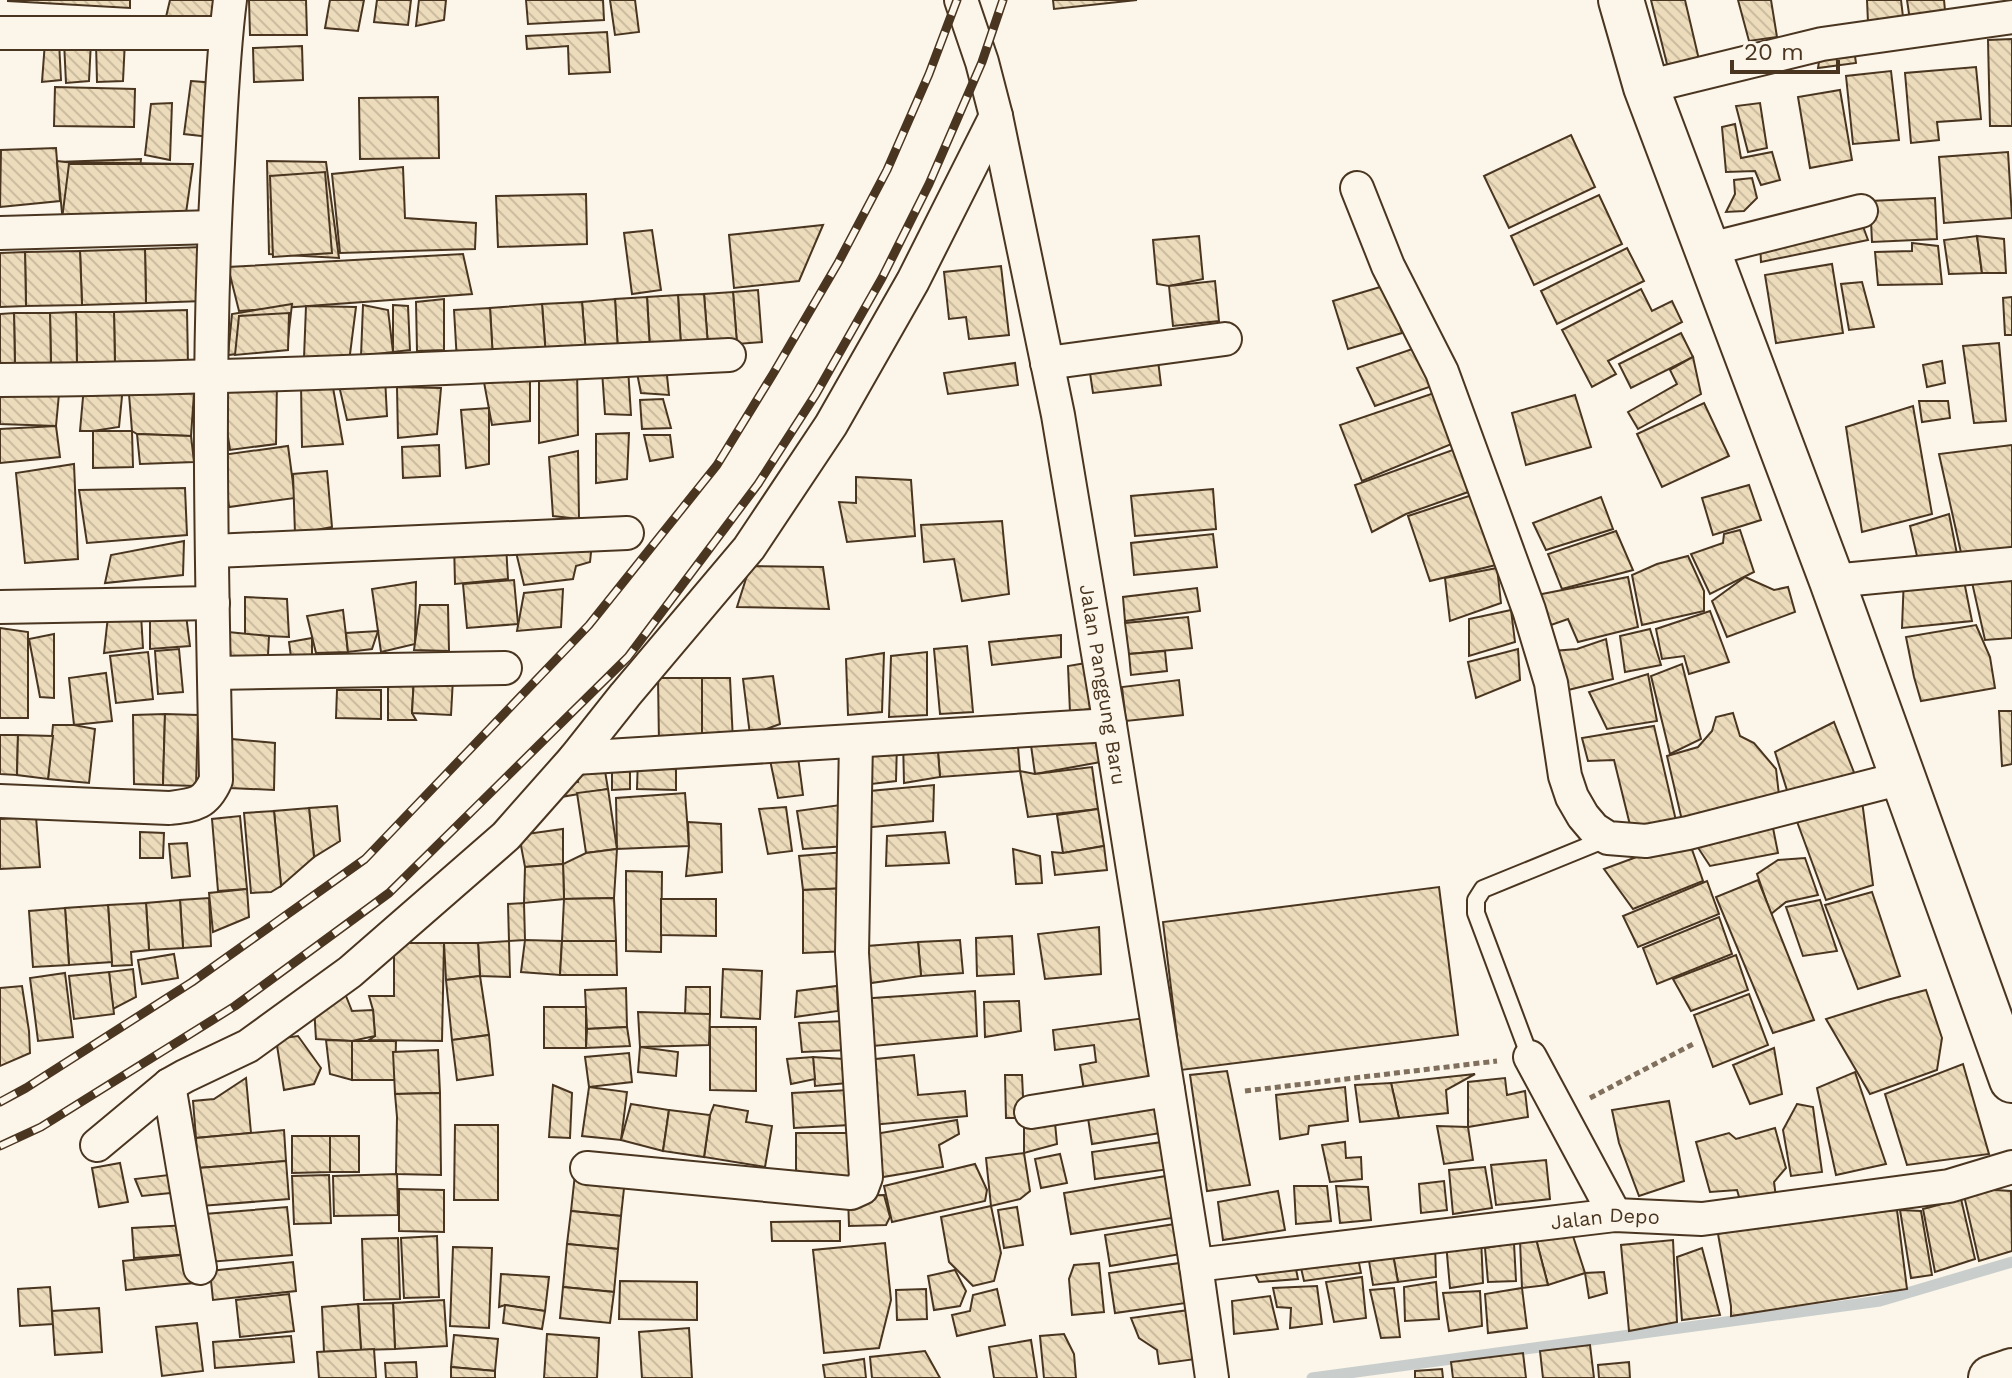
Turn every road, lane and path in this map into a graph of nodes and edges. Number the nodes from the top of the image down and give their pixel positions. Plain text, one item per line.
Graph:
1 (230, 0) edge
2 (961, 0) edge
3 (1621, 0) edge
4 (2012, 17) edge
5 (0, 33) edge
6 (226, 33) junction
7 (1646, 87) junction
8 (996, 116) junction
9 (1357, 188) dead end
10 (1861, 211) dead end
11 (214, 227) junction
12 (0, 233) edge
13 (1706, 250) junction
14 (1225, 339) dead end
15 (729, 355) dead end
16 (1047, 363) junction
17 (211, 377) junction
18 (0, 380) edge
19 (627, 533) dead end
20 (213, 551) junction
21 (2012, 564) edge
22 (1832, 581) junction
23 (213, 603) junction
24 (0, 607) edge
25 (505, 668) dead end
26 (214, 673) junction
27 (1110, 725) junction
28 (856, 741) junction
29 (575, 758) junction
30 (1902, 778) junction
31 (0, 801) edge
32 (1608, 838) junction
33 (1695, 1043) dead end
34 (1530, 1057) junction
35 (2012, 1080) edge
36 (169, 1085) junction
37 (1168, 1090) junction
38 (1245, 1091) dead end
39 (1031, 1112) dead end
40 (1561, 1114) junction
41 (97, 1145) dead end
42 (2012, 1167) edge
43 (587, 1168) dead end
44 (1615, 1215) junction
45 (1196, 1265) junction
46 (200, 1268) dead end
47 (2012, 1371) edge
48 (1212, 1378) edge
49 (1991, 1378) edge

1 - 6 street
2 - 8 street, Jalan Panggung Baru
3 - 7 street
4 - 7 street
5 - 6 street
6 - 11 street
7 - 13 street
8 - 16 street, Jalan Panggung Baru
8 - 29 street
9 - 32 street
10 - 13 street
11 - 12 street
11 - 17 street
13 - 22 street
14 - 16 street
15 - 17 street
16 - 27 street, Jalan Panggung Baru
17 - 18 street
17 - 20 street
19 - 20 street
20 - 23 street
21 - 22 street
22 - 30 street
23 - 24 street
23 - 26 street
25 - 26 street
26 - 31 street
27 - 28 street
27 - 37 street, Jalan Panggung Baru
28 - 29 street
28 - 43 street
29 - 36 street
30 - 32 street
30 - 35 street
32 - 34 lane
33 - 40 path
34 - 38 path
34 - 40 street
36 - 41 street
36 - 46 street
37 - 39 street
37 - 45 street, Jalan Panggung Baru
40 - 44 street
42 - 44 street, Jalan Depo
44 - 45 street, Jalan Depo
45 - 48 street, Jalan Panggung Baru
47 - 49 street

